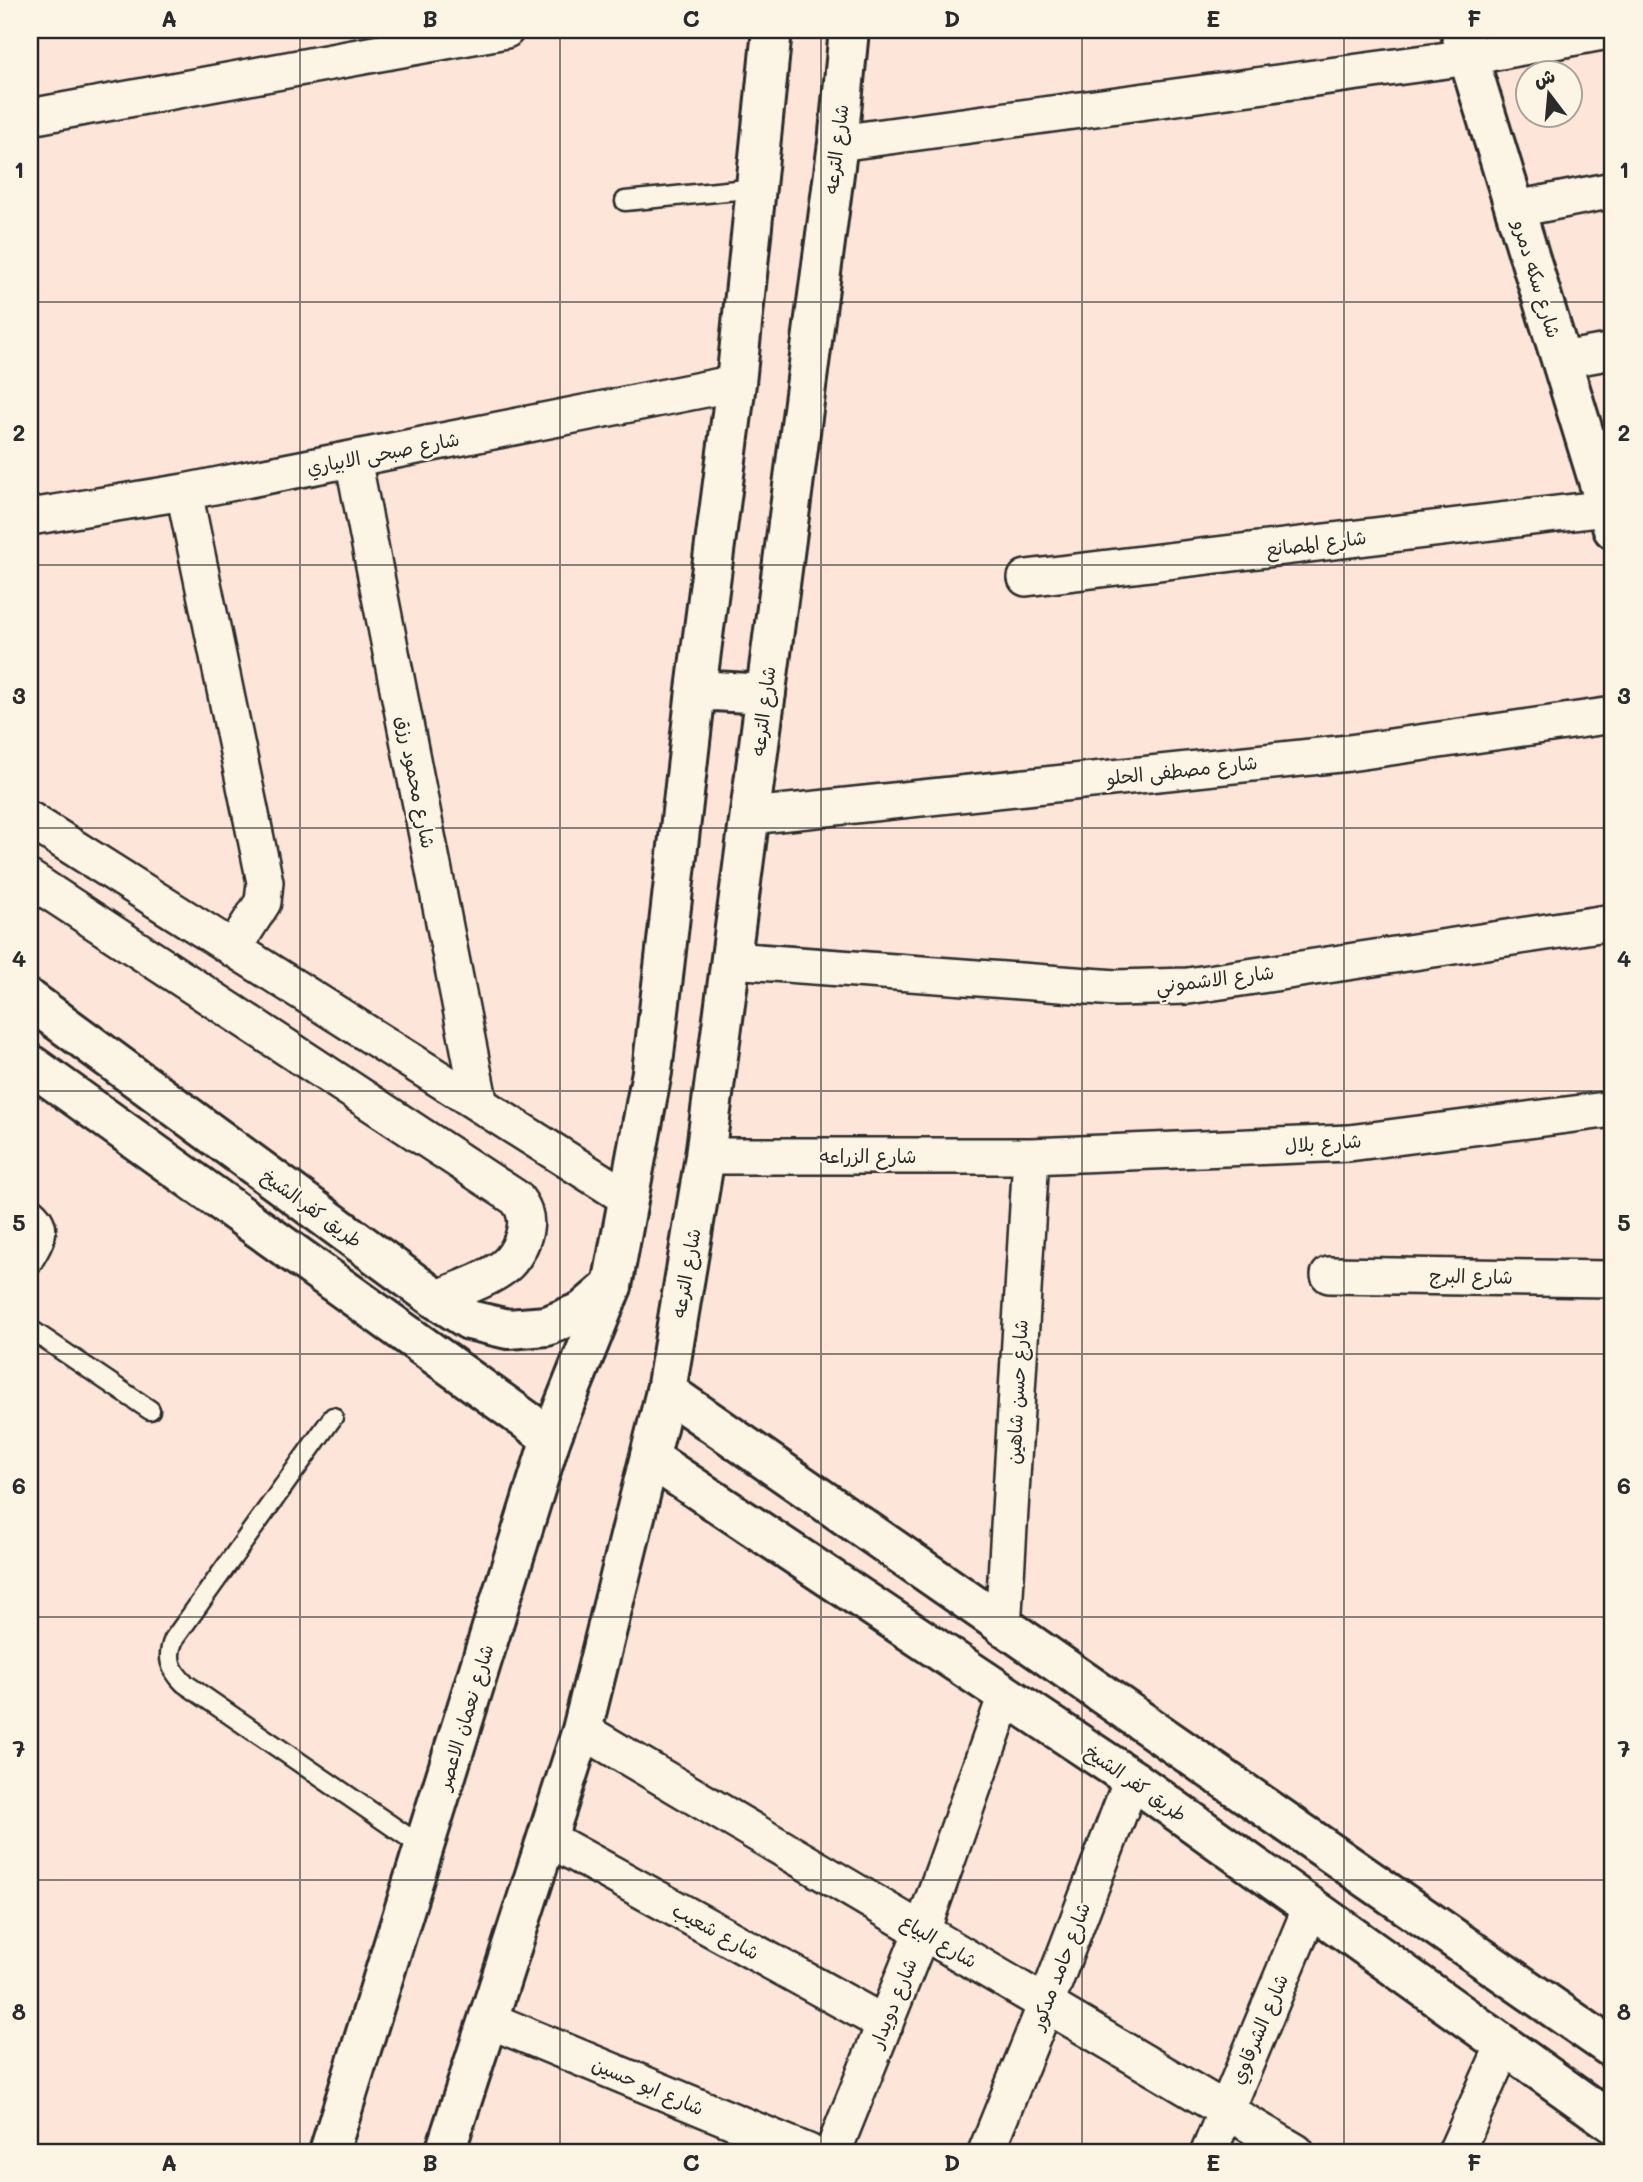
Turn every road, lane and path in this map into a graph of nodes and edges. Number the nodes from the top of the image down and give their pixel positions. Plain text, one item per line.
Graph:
1 (506, 30) edge
2 (772, 30) edge
3 (849, 30) edge
4 (1613, 30) edge
5 (1464, 44) edge
6 (30, 117) edge
7 (838, 143) junction
8 (757, 188) junction
9 (1613, 190) edge
10 (625, 201) dead end
11 (1516, 209) junction
12 (1613, 351) edge
13 (1562, 360) junction
14 (736, 383) junction
15 (353, 459) junction
16 (184, 492) junction
17 (30, 517) edge
18 (1610, 519) edge
19 (1026, 578) dead end
20 (696, 690) junction
21 (766, 694) junction
22 (1613, 715) edge
23 (750, 816) junction
24 (30, 820) edge
25 (30, 879) edge
26 (1613, 922) edge
27 (233, 949) junction
28 (731, 960) junction
29 (30, 1000) edge
30 (30, 1064) edge
31 (480, 1105) junction
32 (1613, 1109) edge
33 (705, 1156) junction
34 (1031, 1156) junction
35 (629, 1199) junction
36 (30, 1205) edge
37 (30, 1267) edge
38 (1329, 1275) dead end
39 (1613, 1279) edge
40 (612, 1286) junction
41 (436, 1299) junction
42 (30, 1329) edge
43 (666, 1391) junction
44 (150, 1410) dead end
45 (333, 1418) dead end
46 (551, 1438) junction
47 (650, 1458) junction
48 (1003, 1628) junction
49 (1006, 1695) junction
50 (582, 1730) junction
51 (1132, 1779) junction
52 (547, 1838) junction
53 (424, 1848) junction
54 (1311, 1907) junction
55 (922, 1931) junction
56 (1046, 2004) junction
57 (489, 2020) junction
58 (885, 2024) junction
59 (1504, 2045) junction
60 (1613, 2049) edge
61 (1225, 2110) junction
62 (1613, 2123) edge
63 (329, 2152) edge
64 (445, 2152) edge
65 (808, 2152) edge
66 (834, 2152) edge
67 (986, 2152) edge
68 (1209, 2152) edge
69 (1296, 2152) edge
70 (1456, 2152) edge

1 - 6 street
2 - 8 main road
3 - 7 main road, شارع الترعه
4 - 5 street
5 - 7 street
5 - 11 main road, شارع سكه دمرو
7 - 21 main road, شارع الترعه
8 - 10 lane
8 - 14 main road
9 - 11 street
11 - 13 main road, شارع سكه دمرو
12 - 13 street
13 - 18 main road, شارع سكه دمرو
14 - 15 street, شارع صبحى الابياري
14 - 20 main road
15 - 16 street, شارع صبحى الابياري
15 - 31 street, شارع محمود رزق
16 - 17 street, شارع صبحى الابياري
16 - 27 street
18 - 19 street, شارع المصانع
20 - 21 main road
20 - 35 main road
21 - 23 main road, شارع الترعه
22 - 23 street, شارع مصطفى الحلو
23 - 28 main road, شارع الترعه
24 - 27 street
25 - 41 street
26 - 28 street, شارع الاشموني
27 - 31 street
28 - 33 main road, شارع الترعه
29 - 41 main road, طريق كفر الشيخ
30 - 46 main road
31 - 35 street
32 - 34 street, شارع بلال
33 - 34 street, شارع الزراعه
33 - 43 main road, شارع الترعه
34 - 48 street, شارع حسن شاهين
35 - 40 main road
36 - 37 lane
38 - 39 street, شارع البرج
40 - 41 main road, طريق كفر الشيخ
40 - 46 main road, شارع نعمان الاعصر
42 - 44 lane
43 - 47 main road
43 - 48 main road
45 - 53 lane
46 - 53 main road, شارع نعمان الاعصر
47 - 49 main road, طريق كفر الشيخ
47 - 50 main road
48 - 60 main road
49 - 51 main road, طريق كفر الشيخ
49 - 55 street, شارع دويدار
50 - 52 main road
50 - 55 street, شارع البياع
51 - 54 main road, طريق كفر الشيخ
51 - 56 street, شارع حامد مدكور
52 - 57 main road
52 - 58 street, شارع شعيب
53 - 63 main road, شارع نعمان الاعصر
54 - 59 main road, طريق كفر الشيخ
54 - 61 street, شارع الشرقاوي
55 - 56 street, شارع البياع
55 - 58 street, شارع دويدار
56 - 61 street, شارع البياع
56 - 67 street, شارع حامد مدكور
57 - 64 main road
57 - 65 street, شارع ابو حسين
58 - 66 street, شارع دويدار
59 - 62 main road, طريق كفر الشيخ
59 - 70 street
61 - 68 street, شارع الشرقاوي
61 - 69 street, شارع البياع

